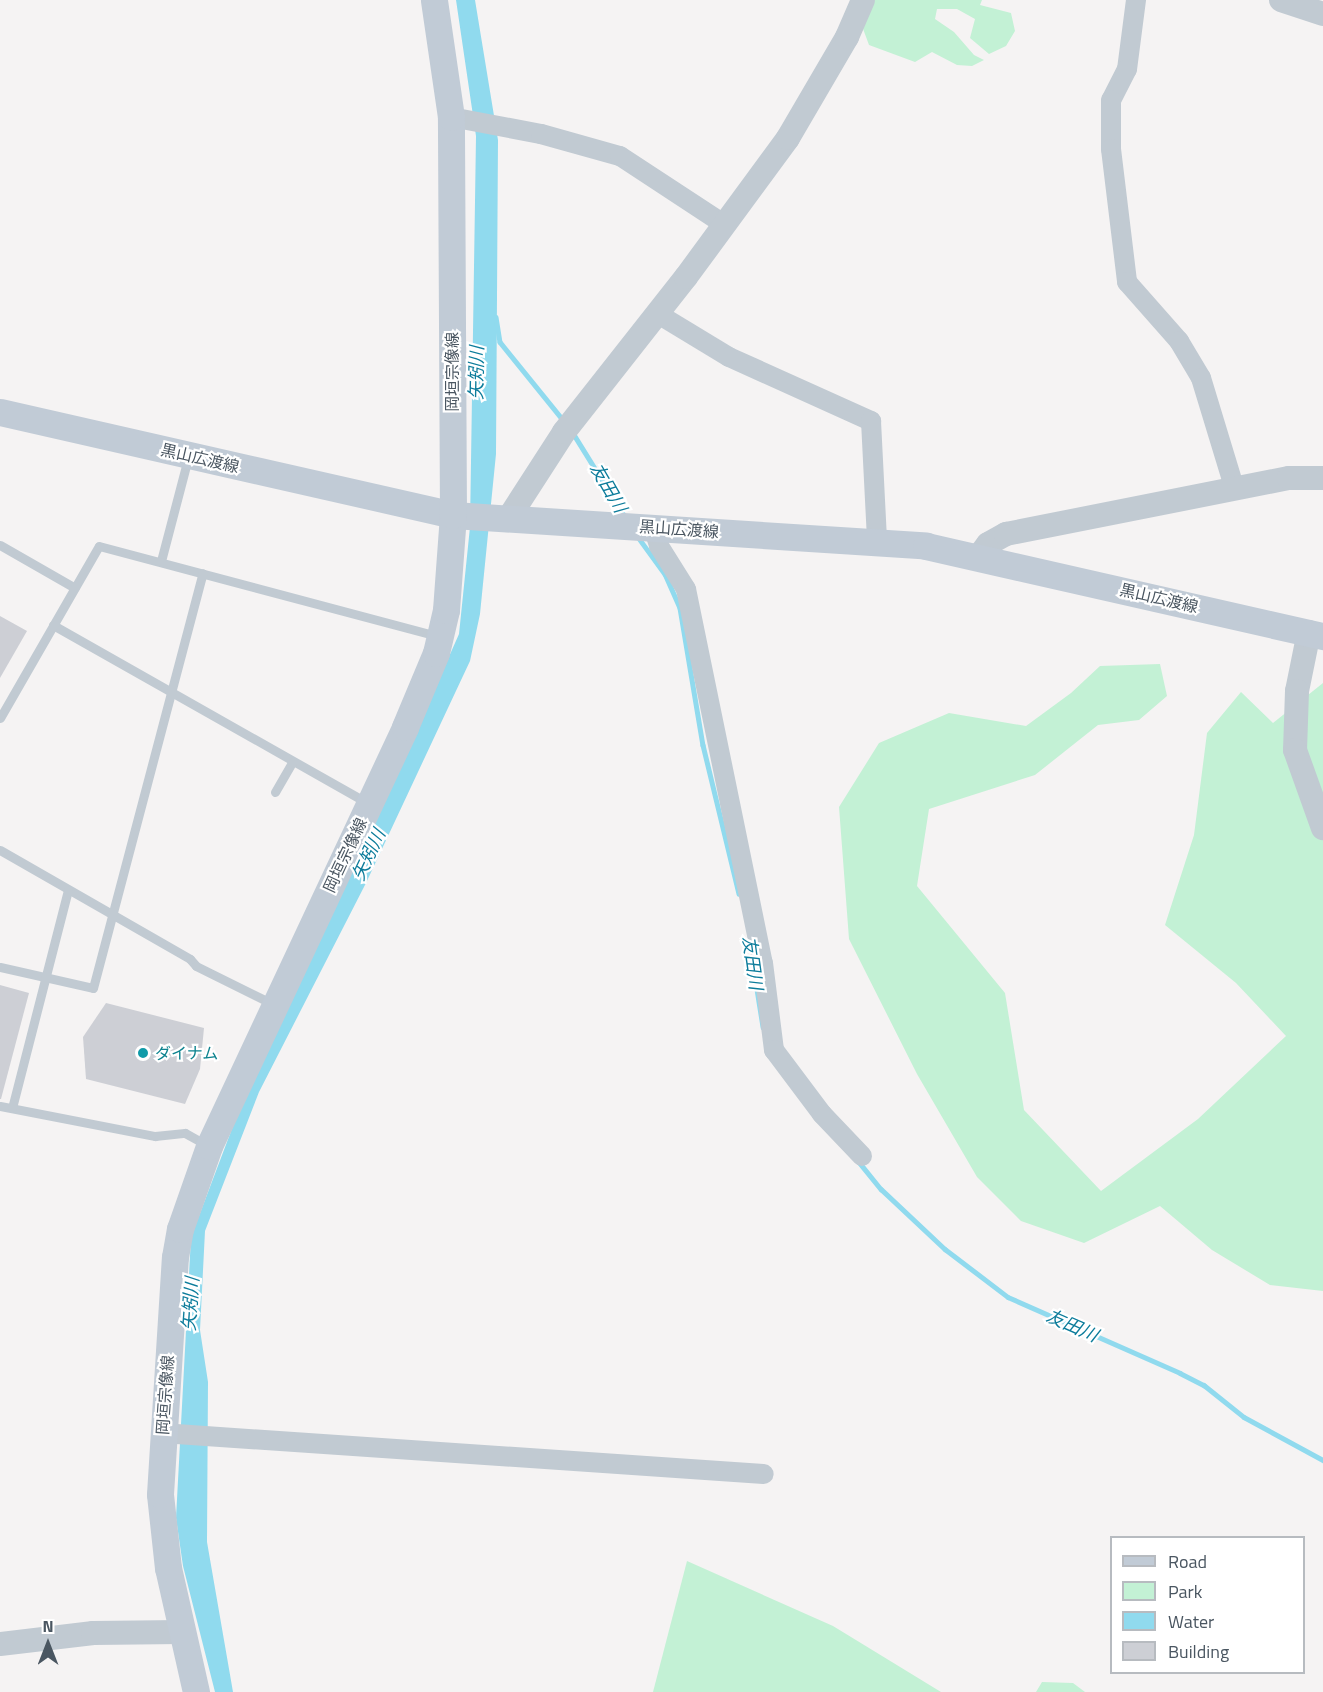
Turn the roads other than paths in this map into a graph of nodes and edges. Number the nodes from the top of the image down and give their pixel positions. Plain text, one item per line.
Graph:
1 (434, 0) edge
2 (863, 0) edge
3 (1136, 0) edge
4 (1281, 0) edge
5 (1323, 14) edge
6 (451, 117) junction
7 (725, 225) junction
8 (658, 314) junction
9 (0, 412) edge
10 (189, 456) junction
11 (1323, 478) edge
12 (1235, 490) junction
13 (453, 515) junction
14 (508, 519) junction
15 (652, 527) junction
16 (877, 541) junction
17 (0, 546) edge
18 (978, 556) junction
19 (160, 561) junction
20 (203, 573) junction
21 (75, 588) junction
22 (53, 625) junction
23 (1316, 634) edge
24 (441, 636) junction
25 (171, 693) junction
26 (0, 718) edge
27 (292, 763) junction
28 (275, 792) dead end
29 (368, 804) junction
30 (1323, 828) edge
31 (0, 850) edge
32 (68, 890) junction
33 (112, 914) junction
34 (0, 967) edge
35 (46, 979) junction
36 (275, 1005) junction
37 (0, 1106) edge
38 (12, 1108) junction
39 (209, 1146) junction
40 (862, 1156) dead end
41 (162, 1433) junction
42 (764, 1474) dead end
43 (182, 1632) junction
44 (0, 1644) edge
45 (196, 1692) edge

1 - 6 main road, 岡垣宗像線
2 - 7 street
3 - 12 street
4 - 5 street
6 - 7 street
6 - 13 main road, 岡垣宗像線
7 - 8 street
8 - 14 street
8 - 16 street
9 - 10 main road, 黒山広渡線
10 - 13 main road, 黒山広渡線
10 - 19 lane
11 - 12 street
12 - 18 street
13 - 14 main road, 黒山広渡線
13 - 24 main road, 岡垣宗像線
14 - 15 main road, 黒山広渡線
15 - 16 main road, 黒山広渡線
15 - 40 street
16 - 18 main road, 黒山広渡線
17 - 21 lane
18 - 23 main road, 黒山広渡線
19 - 20 lane
19 - 21 lane
20 - 24 lane
20 - 25 lane
21 - 22 lane
22 - 25 lane
22 - 26 lane
23 - 30 street
24 - 29 main road, 岡垣宗像線
25 - 27 lane
25 - 33 lane
27 - 28 lane
27 - 29 lane
29 - 36 main road, 岡垣宗像線
31 - 32 lane
32 - 33 lane
32 - 35 lane
33 - 35 lane
33 - 36 lane
34 - 35 lane
35 - 38 lane
36 - 39 main road, 岡垣宗像線
37 - 38 lane
38 - 39 lane
39 - 41 main road, 岡垣宗像線
41 - 42 street
41 - 43 main road, 岡垣宗像線
43 - 44 street
43 - 45 main road, 岡垣宗像線

